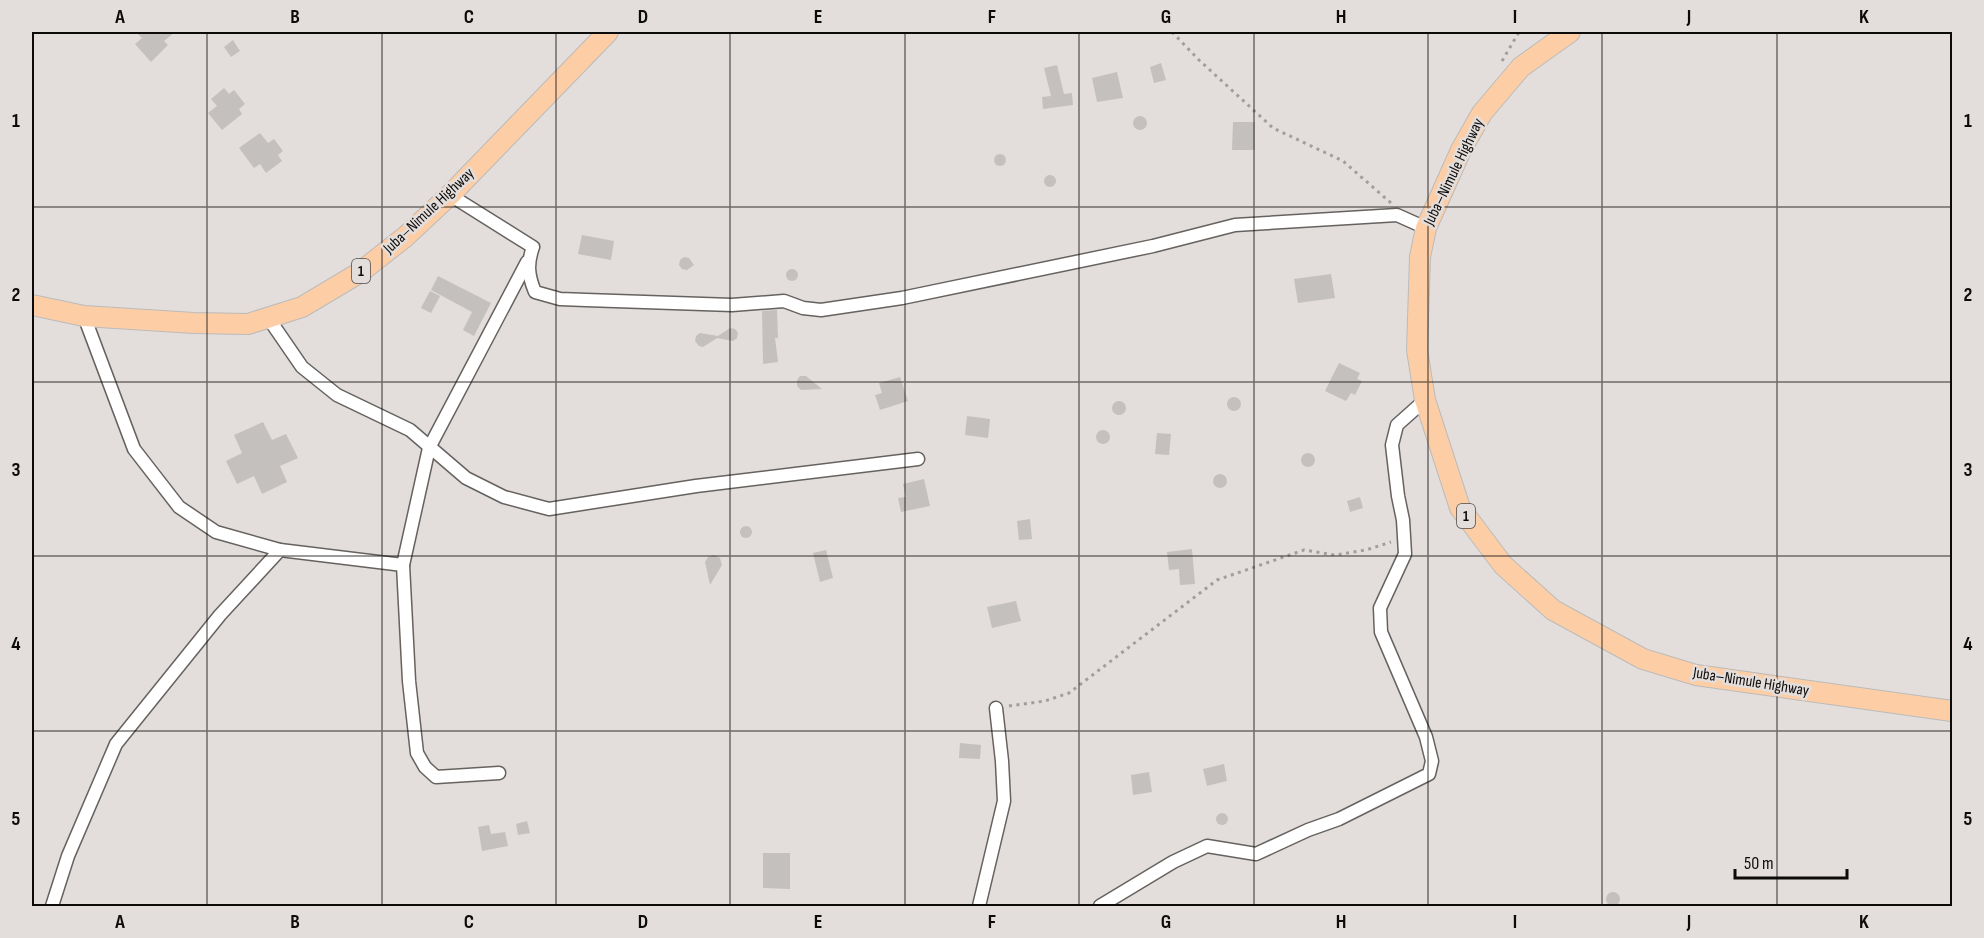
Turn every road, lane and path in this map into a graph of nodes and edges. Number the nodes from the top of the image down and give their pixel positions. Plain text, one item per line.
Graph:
1 (608, 32) edge
2 (1172, 32) edge
3 (1570, 32) edge
4 (450, 195) junction
5 (1397, 215) junction
6 (1426, 228) junction
7 (528, 261) junction
8 (32, 305) edge
9 (84, 316) junction
10 (269, 319) junction
11 (1425, 400) junction
12 (429, 448) junction
13 (918, 459) dead end
14 (1405, 537) junction
15 (279, 550) junction
16 (403, 565) junction
17 (996, 708) joint
18 (1953, 711) edge
19 (499, 773) dead end
20 (52, 906) edge
21 (979, 906) edge
22 (1100, 906) edge

1 - 4 main road, Juba–Nimule Highway / 1
2 - 5 path
3 - 6 main road, Juba–Nimule Highway / 1
4 - 7 street
4 - 10 main road, Juba–Nimule Highway / 1
5 - 6 street
5 - 7 street
6 - 11 main road, Juba–Nimule Highway / 1
7 - 12 street
8 - 9 main road, Juba–Nimule Highway / 1
9 - 10 main road, Juba–Nimule Highway / 1
9 - 15 street
10 - 12 street
11 - 14 street
11 - 18 main road, Juba–Nimule Highway / 1
12 - 13 street
12 - 16 street
14 - 17 path
14 - 22 street
15 - 16 street
15 - 20 street
16 - 19 street
17 - 21 street

